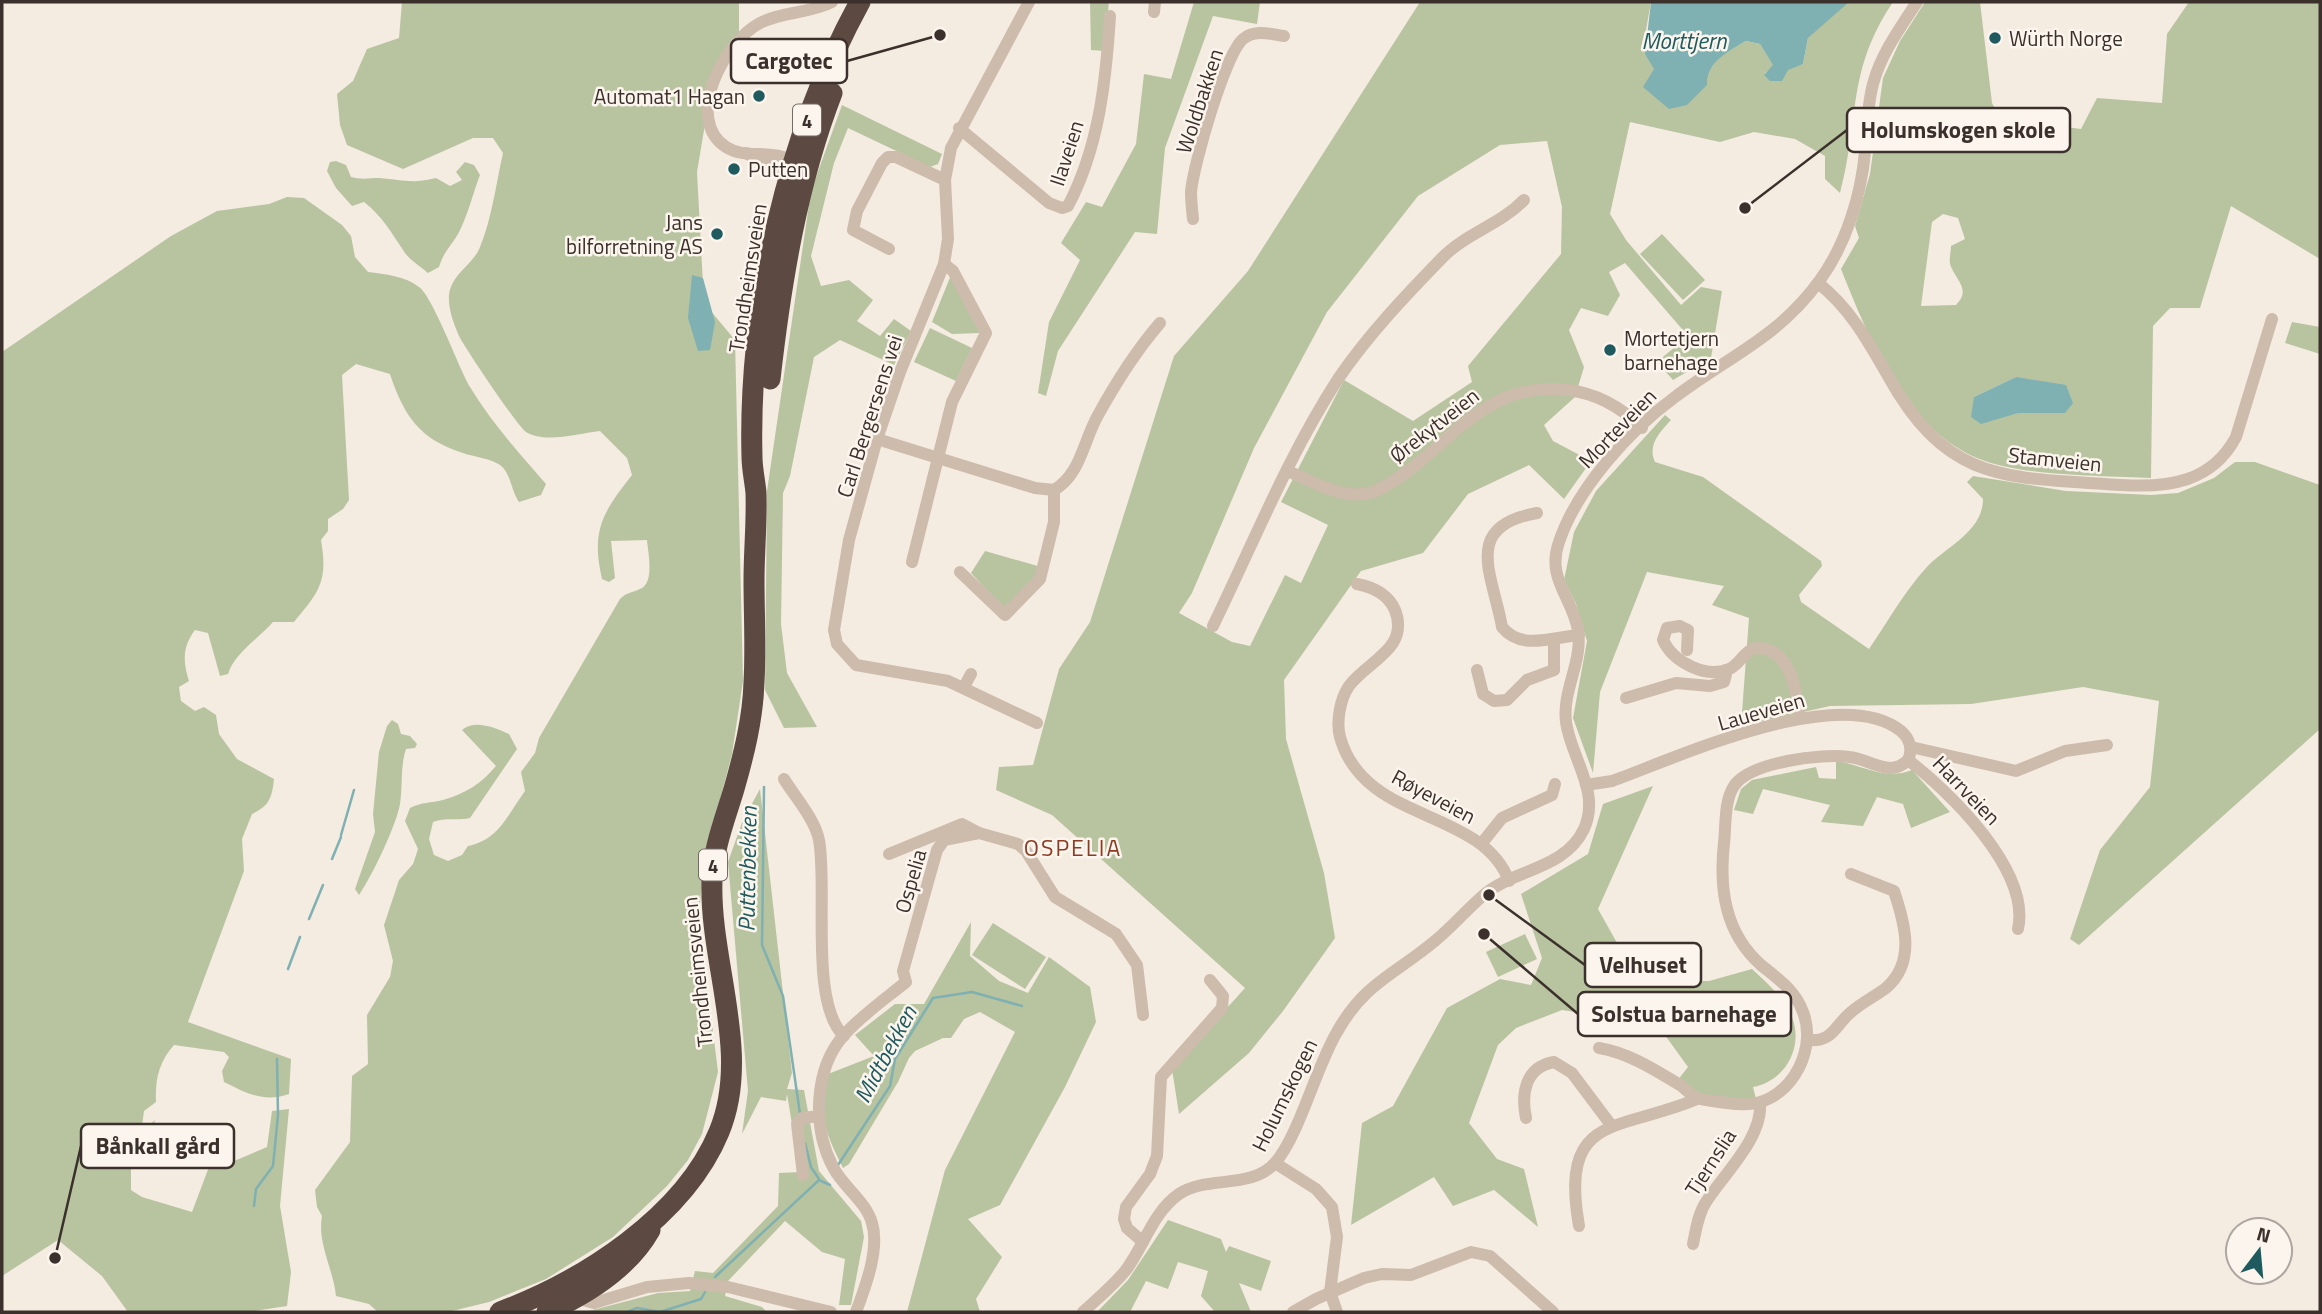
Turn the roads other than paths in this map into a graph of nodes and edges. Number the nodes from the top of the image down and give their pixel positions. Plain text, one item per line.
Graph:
1 (832, 2) edge
2 (860, 2) edge
3 (873, 2) edge
4 (1029, 2) edge
5 (1917, 2) edge
6 (1110, 16) dead end
7 (1284, 36) dead end
8 (960, 128) junction
9 (797, 170) junction
10 (945, 180) junction
11 (1524, 200) dead end
12 (1192, 219) dead end
13 (889, 249) dead end
14 (944, 264) junction
15 (1818, 284) junction
16 (2272, 319) dead end
17 (1160, 323) dead end
18 (1642, 428) junction
19 (877, 439) junction
20 (939, 460) junction
21 (1288, 471) junction
22 (1054, 490) junction
23 (1537, 513) dead end
24 (912, 562) dead end
25 (960, 572) dead end
26 (1357, 584) dead end
27 (1213, 626) dead end
28 (1579, 635) junction
29 (1554, 639) junction
30 (1687, 650) dead end
31 (1478, 670) dead end
32 (1727, 670) junction
33 (971, 674) dead end
34 (964, 687) junction
35 (1626, 698) dead end
36 (1800, 718) junction
37 (1037, 723) dead end
38 (2107, 745) dead end
39 (1910, 753) junction
40 (784, 779) dead end
41 (1555, 784) dead end
42 (1586, 785) junction
43 (979, 833) junction
44 (1482, 843) junction
45 (889, 854) dead end
46 (1852, 874) dead end
47 (1513, 879) junction
48 (2018, 929) dead end
49 (1210, 980) dead end
50 (1143, 1015) dead end
51 (844, 1036) junction
52 (1807, 1040) junction
53 (1599, 1048) dead end
54 (1698, 1099) junction
55 (1760, 1103) junction
56 (820, 1116) junction
57 (1527, 1118) dead end
58 (1611, 1125) junction
59 (1275, 1163) junction
60 (803, 1175) dead end
61 (1578, 1226) dead end
62 (1143, 1242) junction
63 (1693, 1244) dead end
64 (574, 1288) junction
65 (1330, 1292) junction
66 (500, 1312) edge
67 (547, 1312) edge
68 (831, 1312) edge
69 (856, 1312) edge
70 (1083, 1312) edge
71 (1293, 1312) edge
72 (1337, 1312) edge
73 (1553, 1312) edge

1 - 9 street
2 - 9 highway, Trondheimsveien / 4
3 - 9 highway, Trondheimsveien / 4
4 - 8 street, Carl Bergersens vei
5 - 15 street, Morteveien
6 - 8 street, Ilaveien
7 - 12 street, Woldbakken
8 - 10 street, Carl Bergersens vei
9 - 64 highway, Trondheimsveien / 4
10 - 13 street
10 - 14 street, Carl Bergersens vei
11 - 21 street
14 - 19 street, Carl Bergersens vei
14 - 20 street
15 - 16 street, Stamveien
15 - 18 street, Morteveien
17 - 22 street
18 - 21 street, Ørekytveien
18 - 28 street, Morteveien
19 - 20 street
19 - 34 street, Carl Bergersens vei
20 - 22 street
20 - 24 street
21 - 27 street
22 - 25 street
23 - 29 street
26 - 44 street, Røyeveien
28 - 29 street
28 - 42 street, Morteveien
29 - 31 street
30 - 32 street
32 - 35 street
32 - 36 street
33 - 34 street
34 - 37 street, Carl Bergersens vei
36 - 39 street, Laueveien
36 - 42 street, Laueveien
38 - 39 street
39 - 48 street, Harrveien
39 - 52 street
40 - 51 street
41 - 44 street, Røyeveien
42 - 47 street, Morteveien
43 - 45 street
43 - 50 street, Ospelia
43 - 51 street, Ospelia
44 - 47 street, Røyeveien
46 - 52 street
47 - 59 street, Holumskogen
49 - 62 street
51 - 56 street, Ospelia
52 - 55 street
53 - 54 street
54 - 55 street
54 - 58 street
55 - 63 street, Tjernslia
56 - 60 street
56 - 69 street, Ospelia
57 - 58 street
58 - 61 street
59 - 62 street, Holumskogen
59 - 65 street
62 - 70 street, Holumskogen
64 - 66 highway, Trondheimsveien / 4
64 - 67 highway, Trondheimsveien / 4
64 - 68 street
65 - 71 street
65 - 72 street
65 - 73 street

